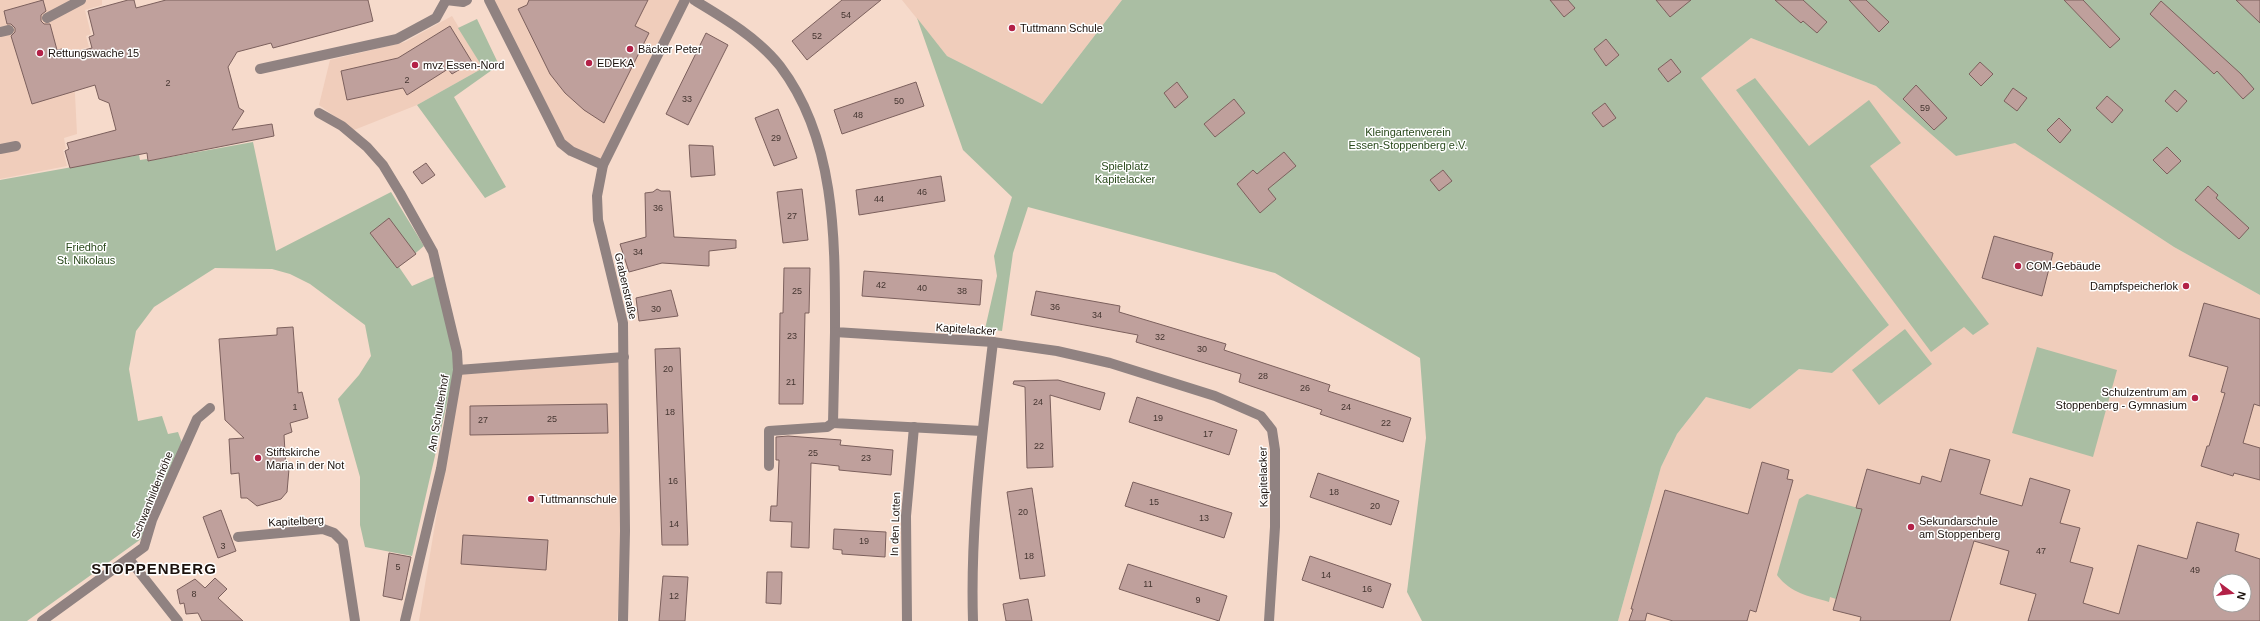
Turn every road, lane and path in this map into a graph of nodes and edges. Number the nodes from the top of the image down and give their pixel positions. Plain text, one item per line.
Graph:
1 (81, 0) edge
2 (446, 0) edge
3 (467, 0) edge
4 (489, 0) edge
5 (685, 0) edge
6 (694, 0) edge
7 (47, 18) dead end
8 (260, 70) dead end
9 (319, 113) dead end
10 (16, 146) dead end
11 (0, 150) edge
12 (602, 166) junction
13 (835, 332) junction
14 (993, 342) junction
15 (624, 357) junction
16 (458, 370) junction
17 (210, 408) dead end
18 (833, 423) junction
19 (914, 427) junction
20 (982, 431) junction
21 (769, 466) dead end
22 (238, 537) dead end
23 (129, 559) junction
24 (42, 621) edge
25 (178, 621) edge
26 (355, 621) edge
27 (405, 621) edge
28 (623, 621) edge
29 (907, 621) edge
30 (973, 621) edge
31 (1269, 621) edge

1 - 7 street
2 - 3 street
2 - 8 street
4 - 12 street
5 - 12 street, Grabenstraße
6 - 13 street
9 - 16 street
10 - 11 street
12 - 15 street, Grabenstraße
13 - 14 street, Kapitelacker
13 - 18 street
14 - 20 street
14 - 31 street, Kapitelacker
15 - 16 street, Am Schultenhof
15 - 28 street, Grabenstraße
16 - 27 street, Am Schultenhof
17 - 23 street, Schwanhildenhöhe
18 - 19 street
18 - 21 street
19 - 20 street
19 - 29 street, In den Lotten
20 - 30 street
22 - 26 street, Kapitelberg
23 - 24 street, Schwanhildenhöhe
23 - 25 street

